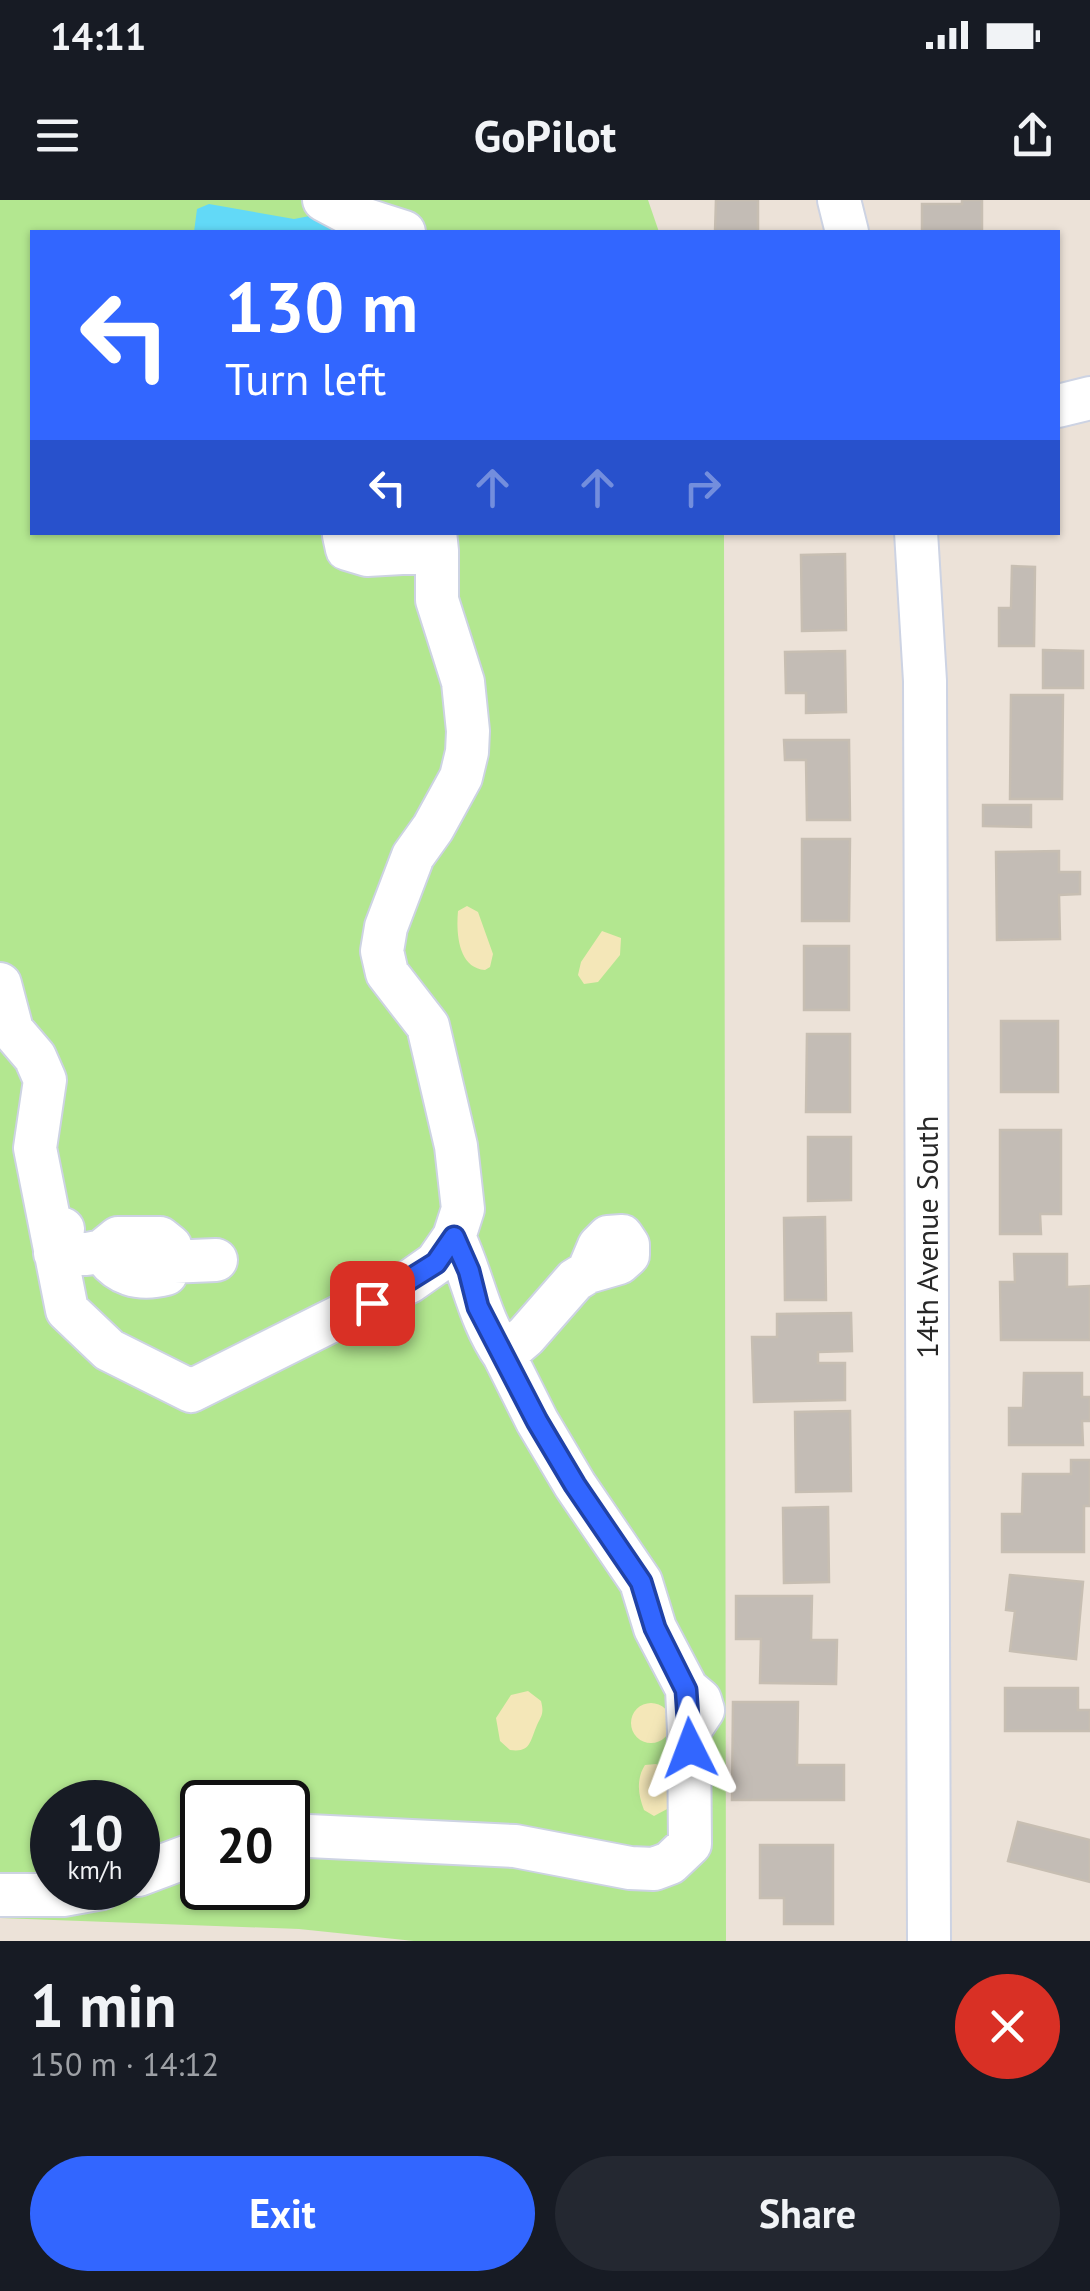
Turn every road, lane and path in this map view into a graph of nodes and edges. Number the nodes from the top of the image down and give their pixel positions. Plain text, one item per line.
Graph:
1 (324, 200) edge
2 (413, 200) edge
3 (838, 200) edge
4 (400, 230) edge
5 (407, 230) edge
6 (846, 230) edge
7 (1090, 398) edge
8 (1060, 406) edge
9 (344, 535) edge
10 (916, 535) edge
11 (436, 542) edge
12 (0, 984) edge
13 (454, 1237) junction
14 (55, 1252) junction
15 (216, 1260) dead end
16 (588, 1272) dead end
17 (504, 1355) junction
18 (310, 1835) edge
19 (0, 1895) edge
20 (30, 1895) edge
21 (929, 1941) edge

1 - 4 street
2 - 5 street
3 - 6 street
7 - 8 street
9 - 11 street
10 - 21 street, 14th Avenue South
11 - 13 street
12 - 14 street
13 - 14 street
13 - 17 street
14 - 15 street
16 - 17 street
17 - 18 street
19 - 20 street

